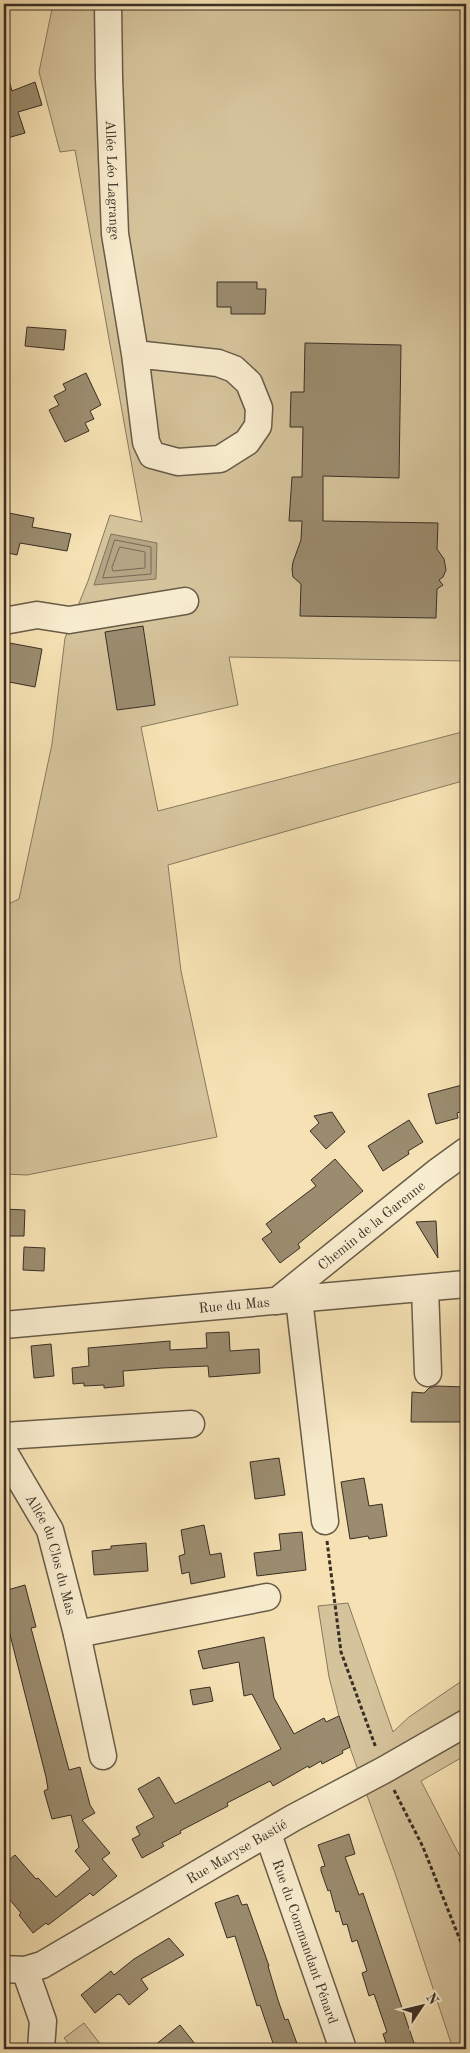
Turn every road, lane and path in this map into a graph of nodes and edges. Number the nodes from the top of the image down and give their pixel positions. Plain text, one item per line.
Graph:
1 (108, 4) edge
2 (135, 354) junction
3 (185, 601) dead end
4 (4, 620) edge
5 (466, 1151) edge
6 (466, 1284) edge
7 (425, 1288) junction
8 (288, 1300) junction
9 (4, 1325) edge
10 (428, 1373) dead end
11 (191, 1424) dead end
12 (4, 1436) edge
13 (4, 1452) edge
14 (325, 1521) joint
15 (267, 1597) dead end
16 (77, 1634) junction
17 (466, 1723) edge
18 (103, 1756) dead end
19 (384, 1770) junction
20 (268, 1834) junction
21 (466, 1955) edge
22 (15, 1970) edge
23 (41, 2049) edge
24 (343, 2049) edge

1 - 2 street, Allée Léo Lagrange
2 - 2 street, Allée Léo Lagrange
3 - 4 street
5 - 8 street, Chemin de la Garenne
6 - 7 street, Rue du Mas
7 - 8 street, Rue du Mas
7 - 10 street
8 - 9 street, Rue du Mas
8 - 14 street
11 - 12 street
13 - 16 street, Allée du Clos du Mas
14 - 19 path
15 - 16 street, Allée du Clos du Mas
16 - 18 street, Allée du Clos du Mas
17 - 19 street, Rue Maryse Bastié
19 - 20 street, Rue Maryse Bastié
19 - 21 path
20 - 22 street, Rue Maryse Bastié
20 - 24 street, Rue du Commandant Pénard
22 - 23 street

